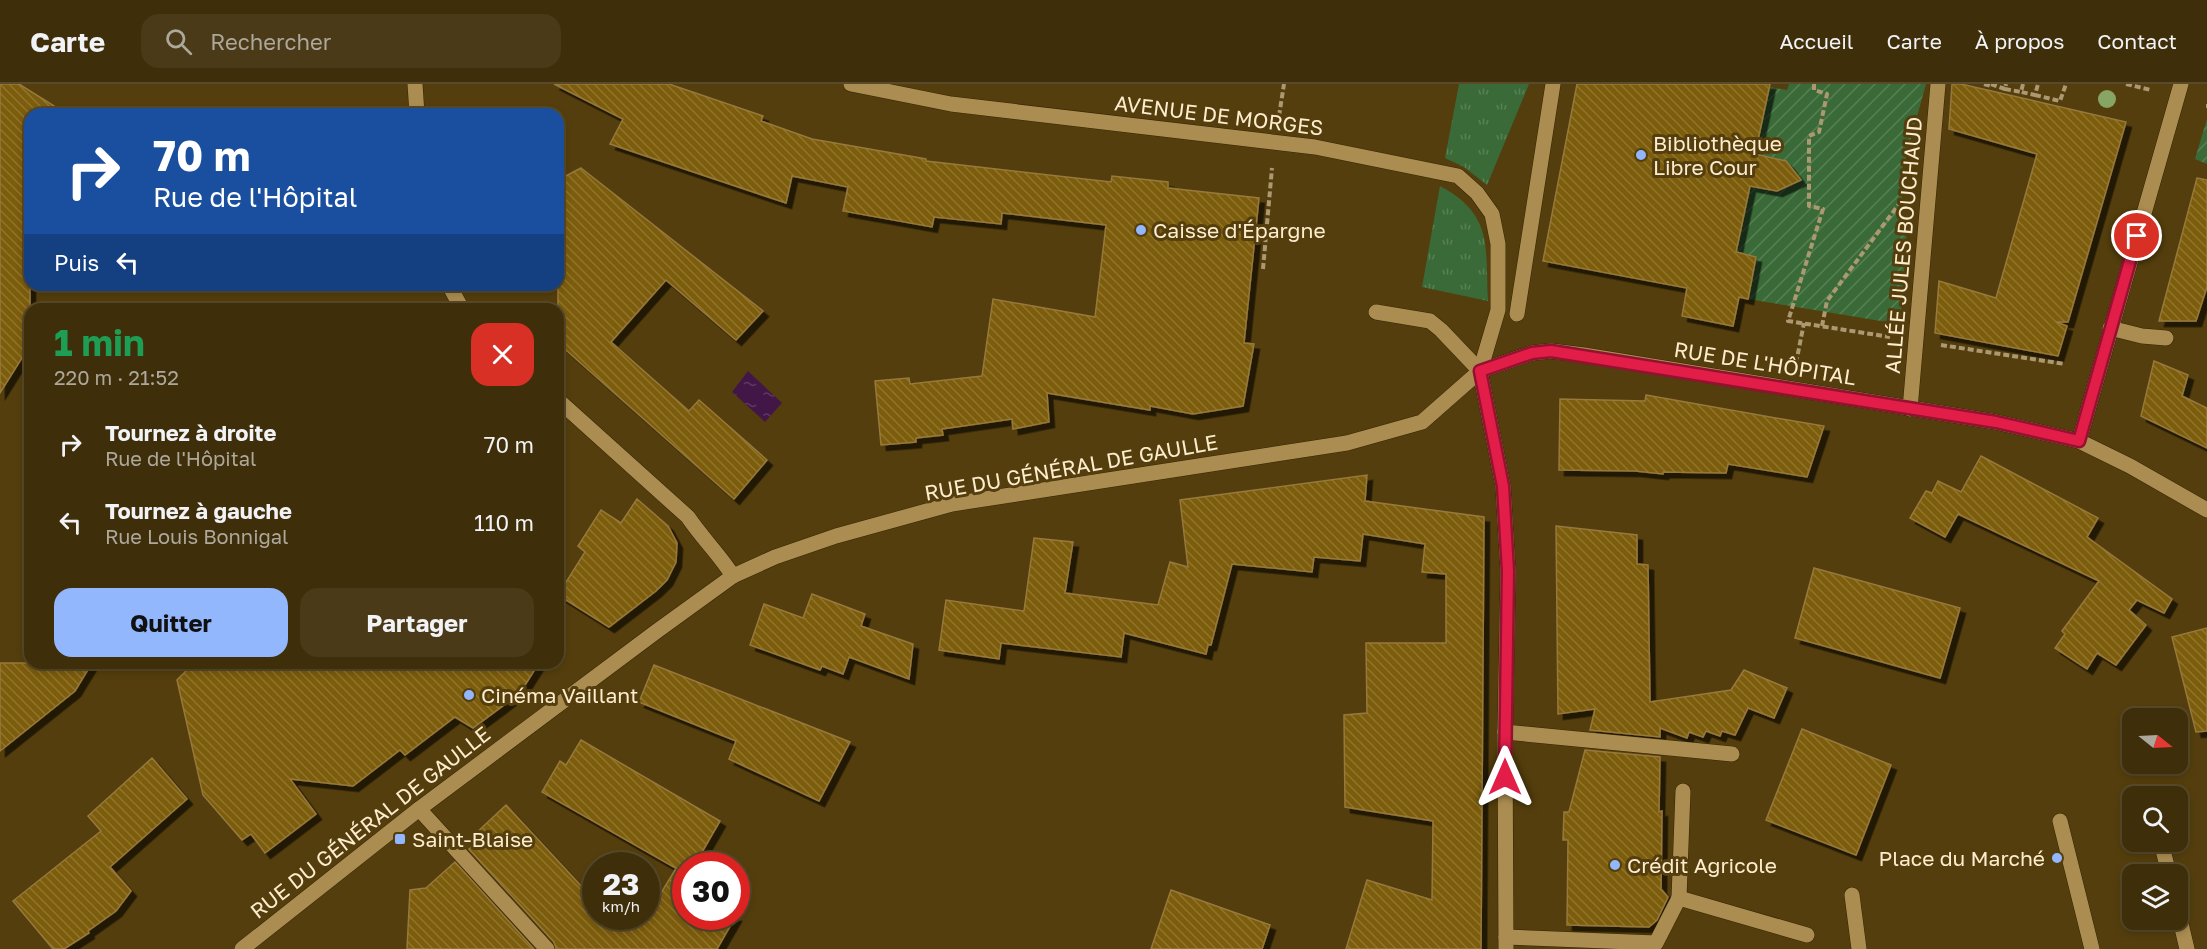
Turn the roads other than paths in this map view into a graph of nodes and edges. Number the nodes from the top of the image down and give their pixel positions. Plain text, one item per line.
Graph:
1 (415, 84) edge
2 (851, 84) edge
3 (1553, 84) edge
4 (1938, 84) edge
5 (2181, 84) edge
6 (417, 108) edge
7 (1376, 312) dead end
8 (1517, 314) dead end
9 (2110, 328) junction
10 (2166, 338) dead end
11 (1480, 371) junction
12 (564, 405) edge
13 (1910, 409) junction
14 (2079, 441) junction
15 (2207, 510) edge
16 (733, 576) junction
17 (1505, 732) junction
18 (1732, 754) dead end
19 (1683, 791) dead end
20 (419, 809) junction
21 (2060, 821) dead end
22 (1852, 896) dead end
23 (1679, 898) junction
24 (2182, 930) edge
25 (1807, 935) dead end
26 (1506, 943) edge
27 (242, 949) edge
28 (547, 949) edge
29 (1859, 949) edge
30 (2092, 949) edge
31 (2187, 949) edge

1 - 6 street
2 - 11 street, AVENUE DE MORGES
3 - 8 street
4 - 13 street, ALLÉE JULES BOUCHAUD
5 - 9 street
7 - 11 street
9 - 10 street
9 - 14 street
11 - 13 street, RUE DE L'HÔPITAL
11 - 16 street, RUE DU GÉNÉRAL DE GAULLE
11 - 17 street
12 - 16 street
13 - 14 street, RUE DE L'HÔPITAL
14 - 15 street, RUE DE L'HÔPITAL
16 - 20 street, RUE DU GÉNÉRAL DE GAULLE
17 - 18 street
17 - 26 street
19 - 23 street
20 - 27 street, RUE DU GÉNÉRAL DE GAULLE
20 - 28 street
21 - 30 street
22 - 29 street
23 - 25 street
23 - 26 street
24 - 31 street

